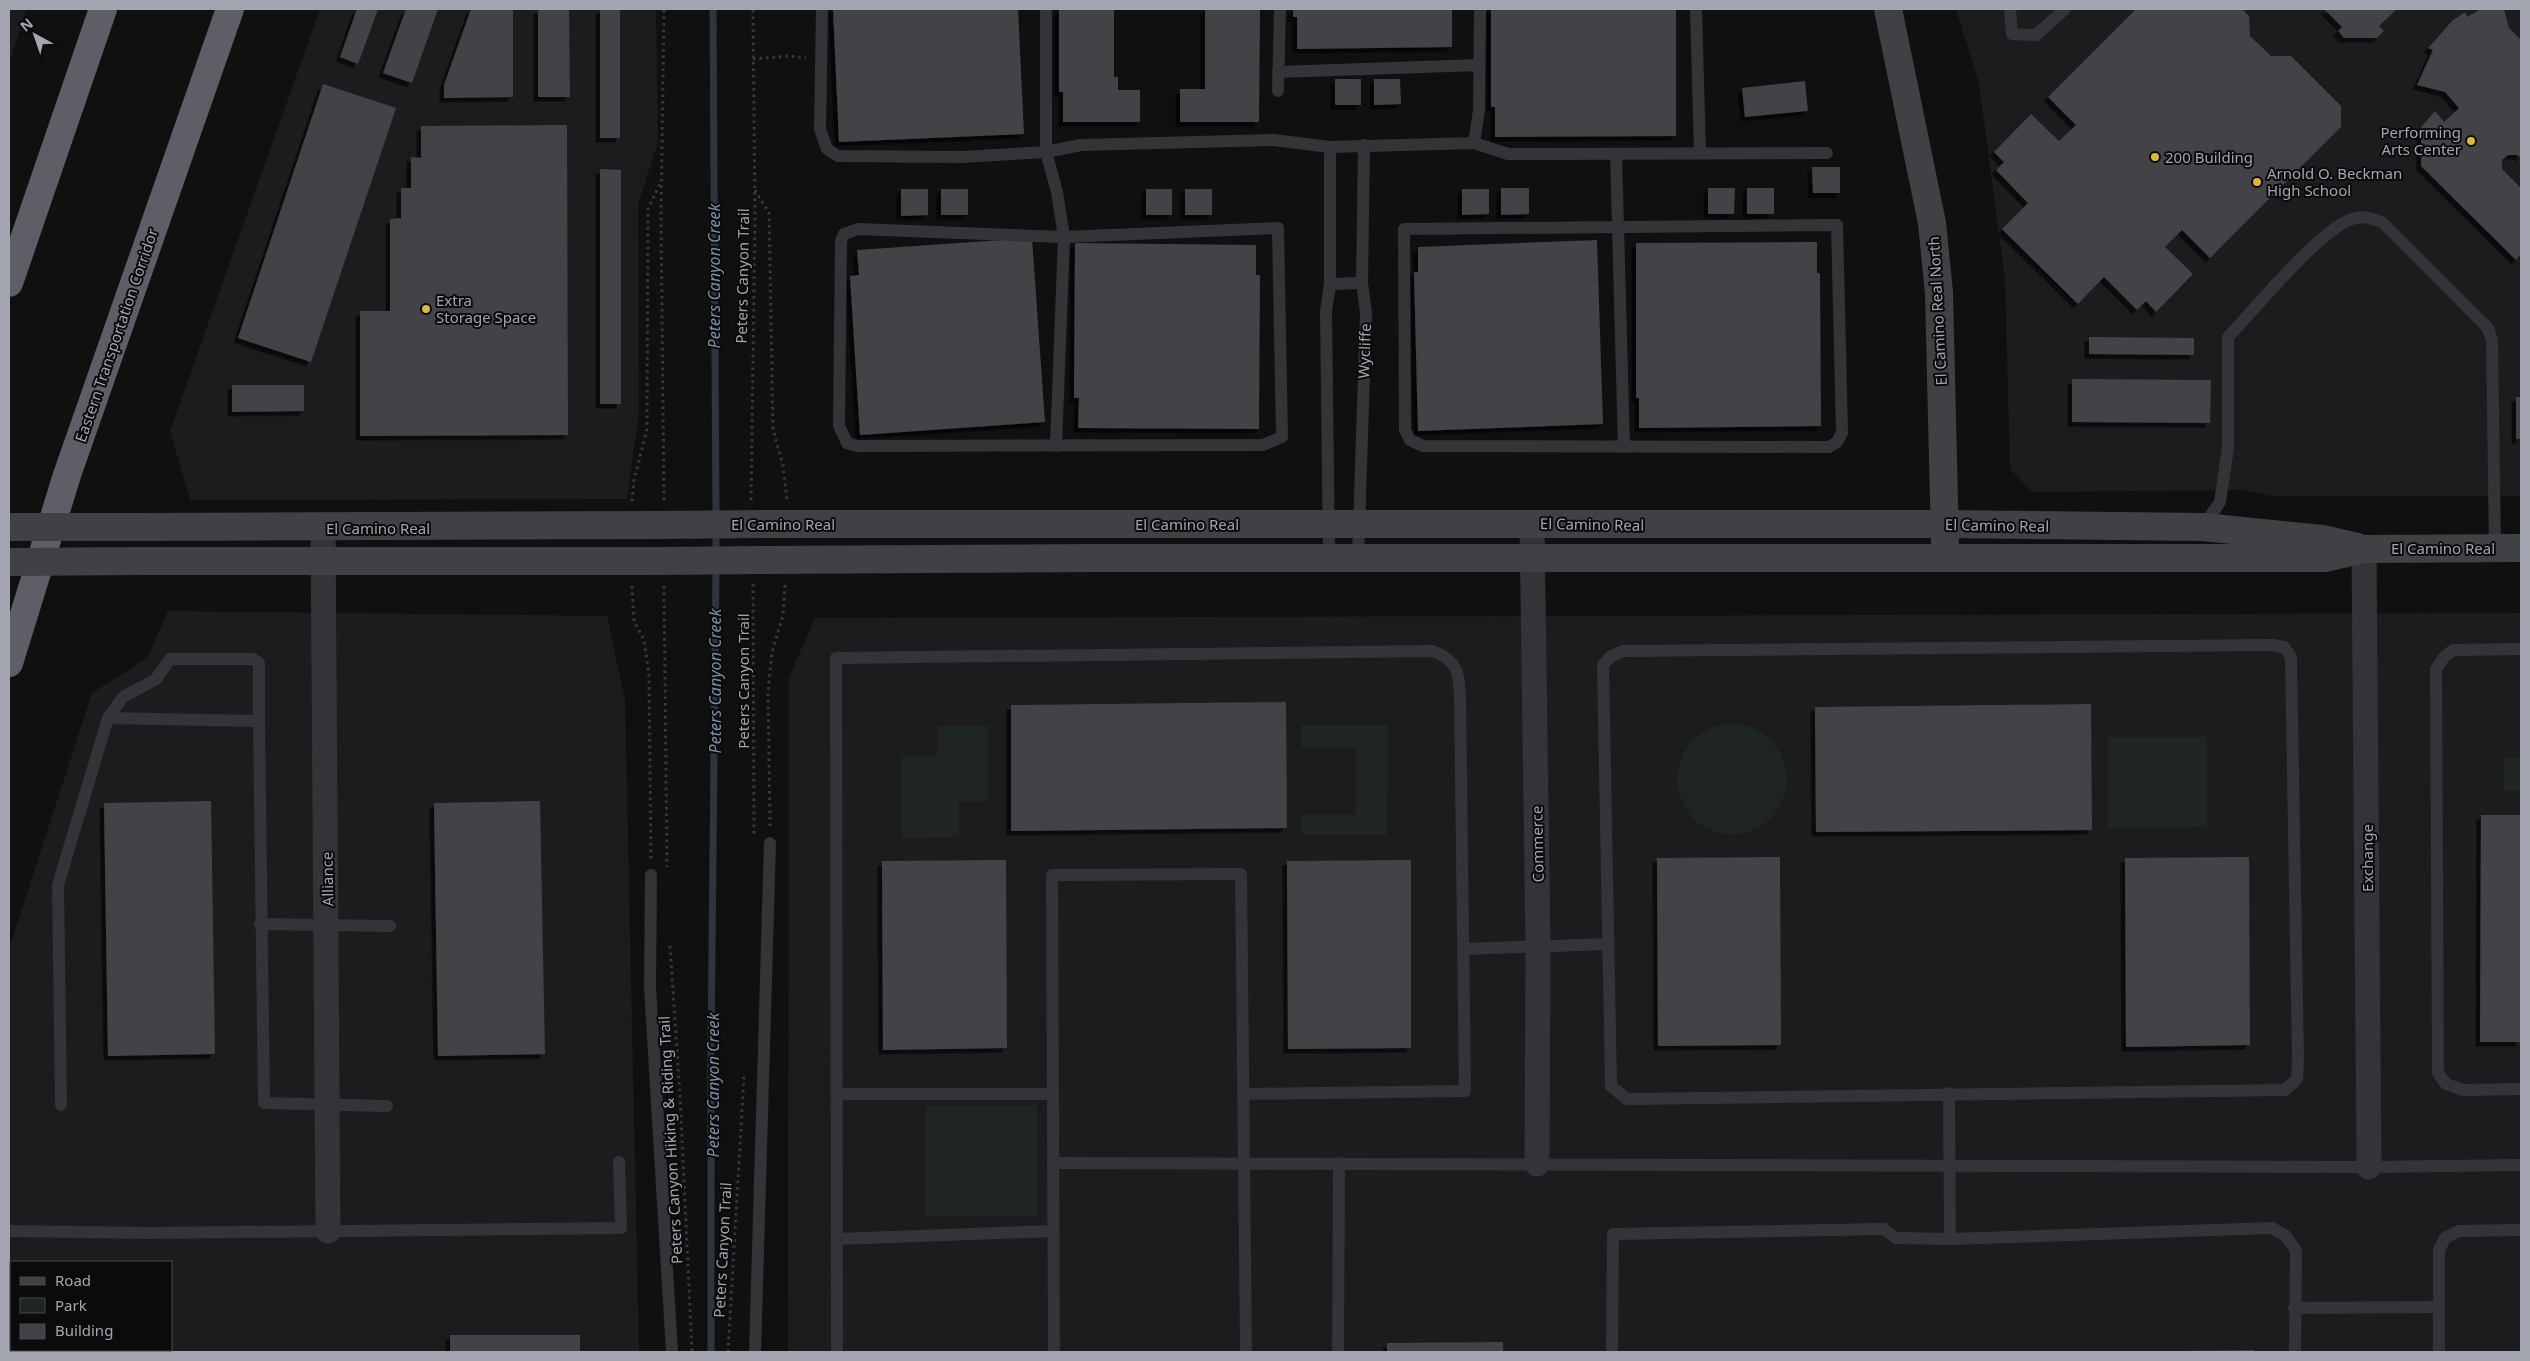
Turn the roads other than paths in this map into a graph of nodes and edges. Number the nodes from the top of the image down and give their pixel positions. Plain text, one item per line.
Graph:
1 (104, 9) edge
2 (230, 9) edge
3 (822, 9) edge
4 (1046, 9) edge
5 (1280, 9) edge
6 (1480, 9) edge
7 (1696, 9) edge
8 (1888, 9) edge
9 (2010, 9) edge
10 (2065, 9) edge
11 (1480, 65) junction
12 (1278, 72) junction
13 (1278, 91) dead end
14 (1474, 143) junction
15 (1364, 145) junction
16 (1330, 147) junction
17 (1046, 152) junction
18 (1700, 153) junction
19 (1828, 153) dead end
20 (1616, 154) junction
21 (1618, 228) junction
22 (1064, 237) junction
23 (9, 283) edge
24 (1362, 283) junction
25 (1330, 284) junction
26 (1056, 446) junction
27 (1624, 447) junction
28 (1329, 523) junction
29 (1359, 523) junction
30 (1532, 524) junction
31 (1945, 524) junction
32 (9, 527) edge
33 (2202, 527) junction
34 (323, 528) junction
35 (2495, 548) junction
36 (2521, 548) edge
37 (2364, 549) junction
38 (1329, 558) junction
39 (1358, 558) junction
40 (1533, 558) junction
41 (1945, 558) junction
42 (324, 561) junction
43 (9, 562) edge
44 (2521, 650) edge
45 (9, 663) edge
46 (108, 718) junction
47 (259, 721) junction
48 (770, 843) road end
49 (651, 875) road end
50 (260, 924) junction
51 (328, 926) junction
52 (390, 926) dead end
53 (1608, 944) junction
54 (1538, 947) junction
55 (1463, 950) junction
56 (2521, 1089) edge
57 (1949, 1093) junction
58 (837, 1094) junction
59 (1053, 1094) junction
60 (1243, 1094) junction
61 (327, 1104) junction
62 (61, 1105) dead end
63 (386, 1106) dead end
64 (619, 1162) dead end
65 (1244, 1163) junction
66 (1339, 1163) junction
67 (1053, 1164) junction
68 (1537, 1164) junction
69 (2521, 1165) edge
70 (1949, 1166) junction
71 (2369, 1168) junction
72 (2521, 1230) edge
73 (9, 1231) edge
74 (328, 1231) junction
75 (1053, 1231) junction
76 (838, 1239) junction
77 (1950, 1239) junction
78 (2439, 1307) junction
79 (2294, 1308) junction
80 (672, 1352) edge
81 (755, 1352) edge
82 (838, 1352) edge
83 (1054, 1352) edge
84 (1246, 1352) edge
85 (1338, 1352) edge
86 (1612, 1352) edge
87 (2295, 1352) edge
88 (2439, 1352) edge

1 - 23 highway
2 - 45 highway, Eastern Transportation Corridor
3 - 17 lane
4 - 17 lane
5 - 12 lane
6 - 11 lane
7 - 18 lane
8 - 31 main road, El Camino Real North
9 - 10 lane
11 - 12 lane
11 - 14 lane
12 - 13 lane
14 - 15 lane
14 - 20 lane
15 - 16 lane
15 - 24 lane, Wycliffe
16 - 17 lane
16 - 25 lane
17 - 22 lane
18 - 19 lane
18 - 20 lane
20 - 21 lane
21 - 27 lane
21 - 27 lane
21 - 27 lane
22 - 26 lane
22 - 26 lane
22 - 26 lane
24 - 25 lane
24 - 29 lane, Wycliffe
25 - 28 lane
28 - 29 main road, El Camino Real
28 - 34 main road, El Camino Real, bridge
28 - 38 lane
29 - 30 main road, El Camino Real
29 - 39 lane, Wycliffe
30 - 31 main road, El Camino Real
30 - 40 street, Commerce
31 - 33 main road, El Camino Real
31 - 41 main road, El Camino Real North
32 - 34 main road, El Camino Real, bridge
33 - 35 lane
33 - 37 main road, El Camino Real
34 - 42 street, Alliance
35 - 36 main road, El Camino Real
35 - 37 main road, El Camino Real
37 - 41 main road, El Camino Real
37 - 71 street, Exchange
38 - 39 main road, El Camino Real
38 - 42 main road, El Camino Real, bridge
39 - 40 main road, El Camino Real
40 - 41 main road, El Camino Real
40 - 54 street, Commerce
42 - 43 main road, El Camino Real, bridge
42 - 51 street, Alliance
44 - 56 lane
46 - 47 lane
46 - 47 lane
46 - 62 lane
47 - 50 lane
48 - 81 lane
49 - 80 lane
50 - 51 lane
50 - 61 lane
51 - 52 lane
51 - 61 street, Alliance
53 - 54 lane
53 - 57 lane
53 - 57 lane
54 - 55 lane
54 - 68 street, Commerce
55 - 58 lane
55 - 60 lane
57 - 70 lane
58 - 59 lane
58 - 76 lane
59 - 60 lane
59 - 67 lane
60 - 65 lane
61 - 63 lane
61 - 74 street, Alliance
64 - 74 lane
65 - 66 lane
65 - 67 lane
65 - 84 lane
66 - 68 lane
66 - 85 lane
67 - 75 lane
68 - 70 lane
69 - 71 lane
70 - 71 lane
70 - 77 lane
72 - 78 lane
73 - 74 lane
75 - 76 lane
75 - 83 lane
76 - 82 lane
77 - 79 lane
77 - 86 lane
78 - 79 lane
78 - 88 lane
79 - 87 lane

